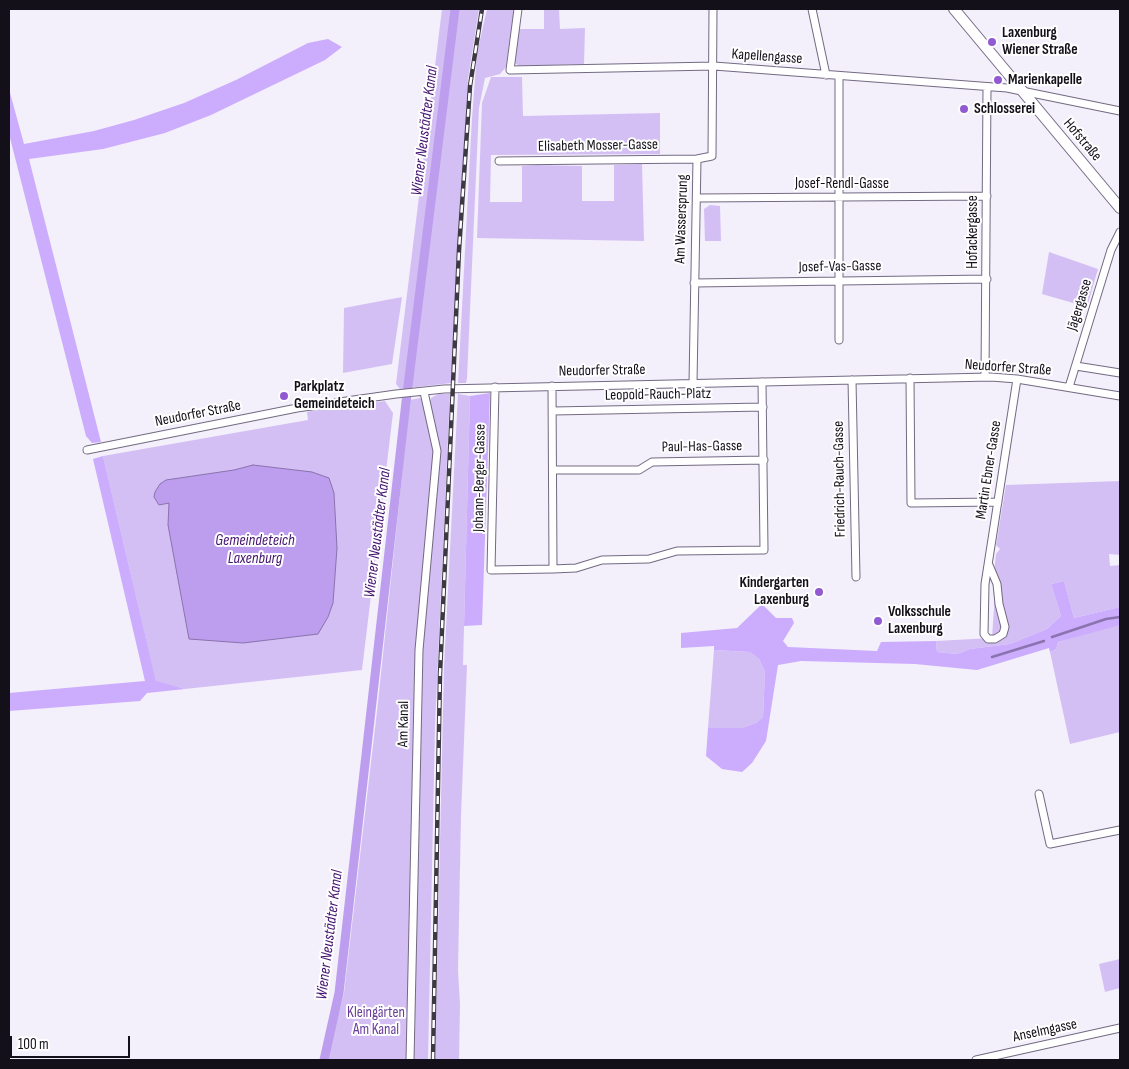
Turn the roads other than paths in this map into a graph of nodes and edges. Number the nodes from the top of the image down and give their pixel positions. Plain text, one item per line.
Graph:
1 (518, 9) edge
2 (713, 9) edge
3 (812, 9) edge
4 (954, 9) edge
5 (714, 66) junction
6 (826, 75) junction
7 (839, 76) junction
8 (987, 87) junction
9 (1021, 91) junction
10 (1120, 111) edge
11 (697, 159) junction
12 (499, 161) dead end
13 (987, 196) junction
14 (839, 197) junction
15 (698, 198) junction
16 (1120, 208) edge
17 (1120, 232) edge
18 (986, 279) junction
19 (840, 281) junction
20 (694, 282) junction
21 (839, 340) dead end
22 (1076, 366) junction
23 (1120, 373) edge
24 (910, 378) junction
25 (985, 378) junction
26 (1017, 379) junction
27 (852, 380) junction
28 (762, 382) junction
29 (693, 383) junction
30 (552, 386) junction
31 (495, 387) junction
32 (1069, 387) junction
33 (424, 392) junction
34 (1120, 396) edge
35 (763, 407) junction
36 (553, 411) junction
37 (87, 450) dead end
38 (764, 460) junction
39 (553, 470) junction
40 (998, 502) junction
41 (989, 565) junction
42 (553, 569) junction
43 (856, 577) dead end
44 (1039, 794) dead end
45 (1120, 830) edge
46 (1120, 1028) edge
47 (410, 1060) edge
48 (976, 1060) edge

1 - 5 street, Kapellengasse
2 - 5 street, Am Wassersprung
3 - 6 street
4 - 9 main road, Hofstraße
5 - 6 street, Kapellengasse
5 - 11 street, Am Wassersprung
6 - 7 street, Kapellengasse
7 - 8 street, Kapellengasse
7 - 14 street
8 - 9 street, Kapellengasse
8 - 13 street, Hofackergasse
9 - 10 street, Kapellengasse
9 - 16 main road, Hofstraße
11 - 12 street, Elisabeth Mosser-Gasse
11 - 15 street, Am Wassersprung
13 - 14 street, Josef-Rendl-Gasse
13 - 18 street, Hofackergasse
14 - 15 street, Josef-Rendl-Gasse
14 - 19 street
15 - 20 street, Am Wassersprung
17 - 22 street, Jägergasse
18 - 19 street, Josef-Vas-Gasse
18 - 25 street, Hofackergasse
19 - 20 street, Josef-Vas-Gasse
19 - 21 street
20 - 29 street, Am Wassersprung
22 - 23 street
22 - 32 street, Jägergasse
24 - 25 street, Neudorfer Straße
24 - 27 street, Neudorfer Straße
24 - 40 street
25 - 26 street, Neudorfer Straße
26 - 32 street, Neudorfer Straße
26 - 40 street, Martin Ebner-Gasse
27 - 28 street, Neudorfer Straße
27 - 43 street, Friedrich-Rauch-Gasse
28 - 29 street, Neudorfer Straße
28 - 35 street
29 - 30 street, Neudorfer Straße
30 - 31 street, Neudorfer Straße
30 - 36 street
31 - 33 street, Neudorfer Straße
31 - 42 street, Johann-Berger-Gasse
32 - 34 street, Neudorfer Straße
33 - 37 street, Neudorfer Straße
33 - 47 street, Am Kanal
35 - 36 street, Leopold-Rauch-Platz
35 - 38 street
36 - 39 street
38 - 39 street, Paul-Has-Gasse
38 - 42 street
39 - 42 street
40 - 41 street, Martin Ebner-Gasse
41 - 41 street, Martin Ebner-Gasse
44 - 45 street
46 - 48 street, Anselmgasse

